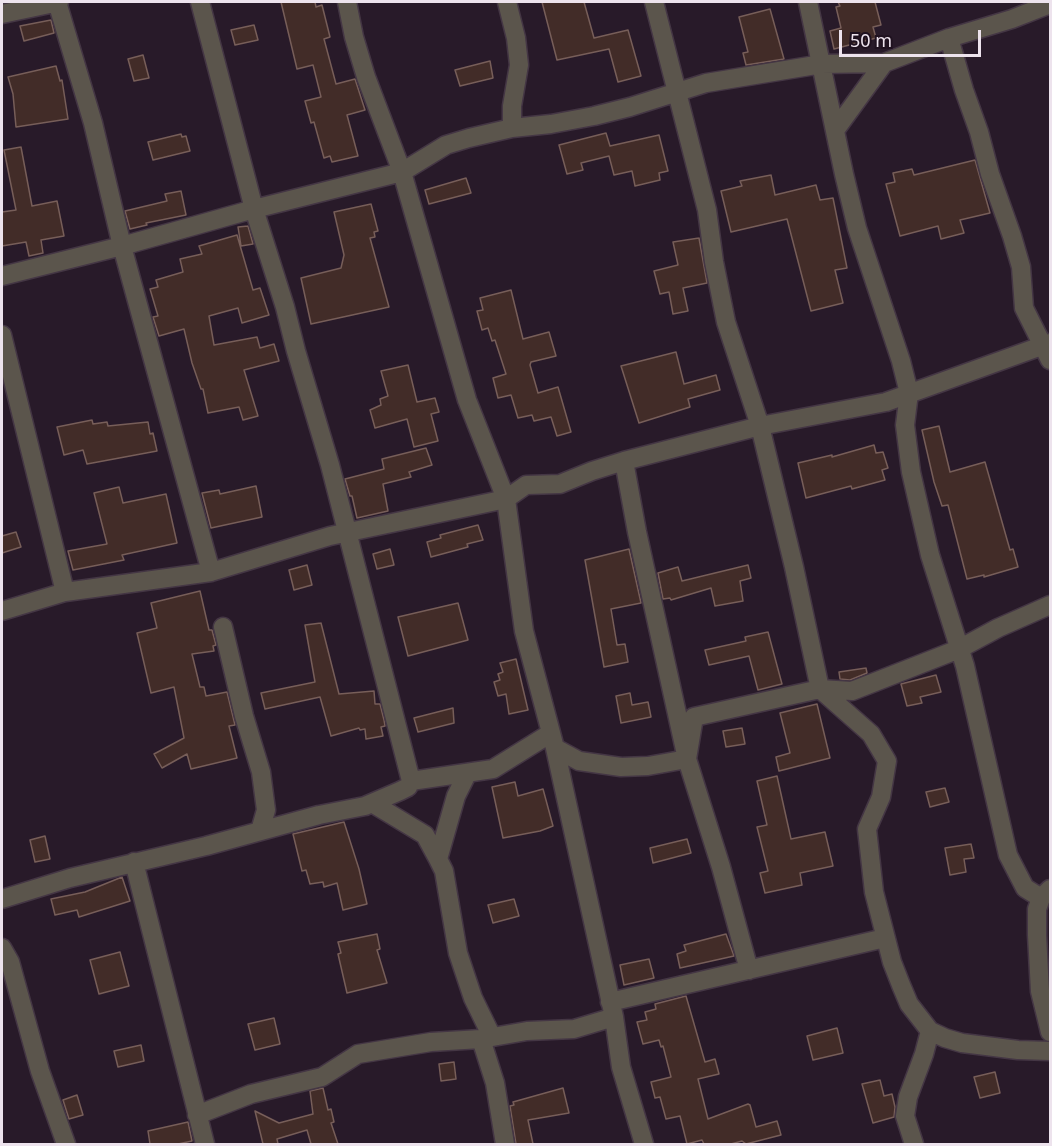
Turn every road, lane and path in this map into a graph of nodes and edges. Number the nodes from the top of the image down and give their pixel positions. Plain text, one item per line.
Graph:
1 (58, 2) edge
2 (200, 2) edge
3 (347, 2) edge
4 (507, 2) edge
5 (654, 2) edge
6 (808, 2) edge
7 (1050, 4) edge
8 (2, 14) edge
9 (949, 38) junction
10 (884, 63) junction
11 (822, 64) junction
12 (677, 92) junction
13 (512, 128) junction
14 (836, 129) junction
15 (402, 172) junction
16 (254, 209) junction
17 (122, 246) junction
18 (2, 276) edge
19 (2, 335) edge
20 (1048, 350) edge
21 (909, 393) junction
22 (760, 426) junction
23 (624, 461) junction
24 (506, 499) junction
25 (346, 534) junction
26 (211, 572) junction
27 (65, 592) junction
28 (1050, 605) edge
29 (2, 611) edge
30 (224, 627) dead end
31 (959, 649) junction
32 (820, 689) junction
33 (553, 740) junction
34 (687, 759) junction
35 (467, 774) junction
36 (411, 781) junction
37 (372, 803) junction
38 (260, 831) junction
39 (438, 859) junction
40 (134, 862) junction
41 (1046, 894) edge
42 (2, 899) edge
43 (885, 938) junction
44 (2, 948) edge
45 (749, 970) junction
46 (612, 1009) junction
47 (930, 1031) junction
48 (1050, 1032) edge
49 (487, 1038) junction
50 (1050, 1051) edge
51 (197, 1115) junction
52 (66, 1144) edge
53 (205, 1144) edge
54 (505, 1144) edge
55 (644, 1144) edge
56 (914, 1144) edge

1 - 8 street
1 - 17 street
2 - 16 street
3 - 15 street
4 - 13 street
5 - 12 street
6 - 11 street
7 - 9 street
9 - 10 street
9 - 20 street
10 - 11 street
10 - 14 street
11 - 12 street
11 - 14 street
12 - 13 street
12 - 22 street
13 - 15 street
14 - 21 street
15 - 16 street
15 - 24 street
16 - 17 street
16 - 25 street
17 - 18 street
17 - 26 street
19 - 27 street
20 - 21 street
21 - 22 street
21 - 31 street
22 - 23 street
22 - 32 street
23 - 24 street
23 - 34 street
24 - 25 street
24 - 33 street
25 - 26 street
25 - 36 street
26 - 27 street
27 - 29 street
28 - 31 street
30 - 38 street
31 - 32 street
31 - 41 street
32 - 34 street
32 - 43 street
33 - 34 street
33 - 35 street
33 - 46 street
34 - 45 street
35 - 36 street
35 - 39 street
36 - 37 street
37 - 38 street
37 - 39 street
38 - 40 street
39 - 49 street
40 - 42 street
40 - 51 street
41 - 48 street
43 - 45 street
43 - 47 street
44 - 52 street
45 - 46 street
46 - 49 street
46 - 55 street
47 - 50 street
47 - 56 street
49 - 51 street
49 - 54 street
51 - 53 street

